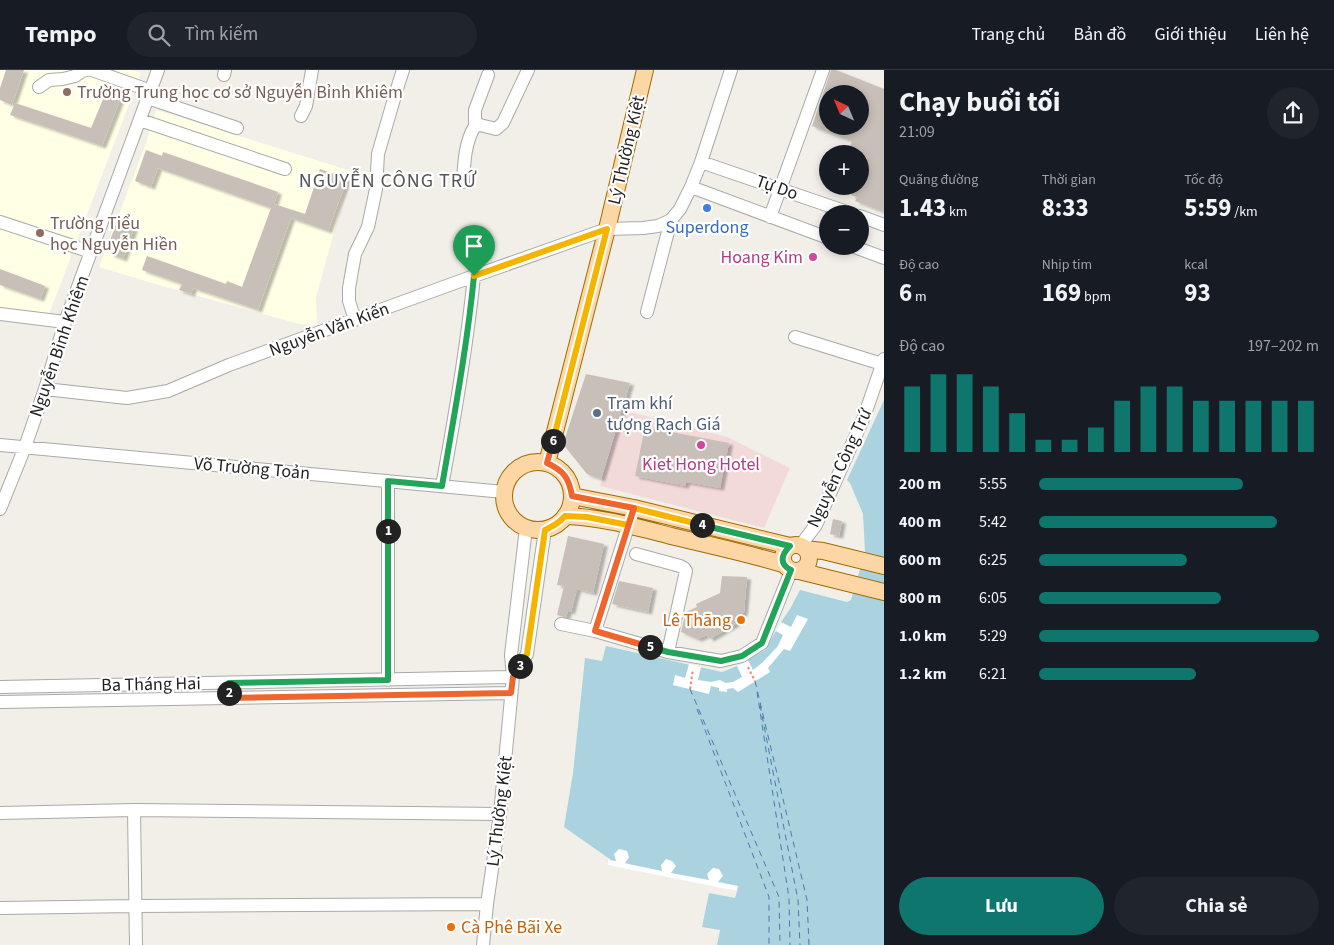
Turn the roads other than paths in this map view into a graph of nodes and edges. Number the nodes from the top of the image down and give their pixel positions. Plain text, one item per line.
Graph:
1 (87, 70) edge
2 (92, 70) edge
3 (158, 70) edge
4 (312, 70) edge
5 (403, 70) edge
6 (528, 70) edge
7 (645, 70) edge
8 (731, 70) edge
9 (823, 70) edge
10 (488, 74) dead end
11 (39, 86) dead end
12 (149, 95) junction
13 (301, 116) dead end
14 (140, 120) junction
15 (475, 126) junction
16 (237, 128) dead end
17 (701, 162) junction
18 (285, 169) dead end
19 (463, 182) dead end
20 (691, 187) junction
21 (780, 188) junction
22 (828, 205) edge
23 (770, 217) junction
24 (869, 219) edge
25 (671, 220) junction
26 (0, 222) edge
27 (884, 225) edge
28 (607, 229) junction
29 (819, 235) edge
30 (91, 252) junction
31 (869, 252) edge
32 (884, 258) edge
33 (474, 276) junction
34 (647, 312) dead end
35 (0, 314) edge
36 (356, 320) junction
37 (65, 322) junction
38 (795, 338) dead end
39 (883, 362) edge
40 (45, 389) junction
41 (0, 446) edge
42 (25, 447) junction
43 (547, 463) junction
44 (388, 481) junction
45 (442, 486) junction
46 (504, 492) junction
47 (572, 496) junction
48 (634, 508) junction
49 (0, 509) edge
50 (565, 516) junction
51 (628, 525) junction
52 (526, 528) junction
53 (545, 530) junction
54 (798, 547) junction
55 (636, 554) dead end
56 (884, 566) edge
57 (791, 569) junction
58 (884, 592) edge
59 (561, 624) dead end
60 (595, 631) junction
61 (668, 652) junction
62 (513, 677) junction
63 (388, 680) junction
64 (229, 683) junction
65 (0, 687) edge
66 (511, 693) junction
67 (228, 698) junction
68 (0, 702) edge
69 (134, 810) junction
70 (0, 813) edge
71 (500, 814) junction
72 (487, 904) junction
73 (136, 906) junction
74 (0, 908) edge
75 (136, 945) edge
76 (483, 945) edge

1 - 11 street
2 - 12 street
3 - 12 street, Nguyễn Bỉnh Khiêm
4 - 13 street
5 - 36 street
6 - 15 street
7 - 28 main road, Lý Thường Kiệt
8 - 17 street
9 - 21 street
10 - 15 street
12 - 14 street, Nguyễn Bỉnh Khiêm
12 - 16 street
14 - 18 street
14 - 30 street, Nguyễn Bỉnh Khiêm
15 - 19 street
17 - 20 street
17 - 21 street, Tự Do
20 - 23 street, Tự Do
20 - 25 street
21 - 22 street, Tự Do
21 - 23 street
23 - 29 street, Tự Do
24 - 27 street
25 - 28 street, Nguyễn Văn Kiến
25 - 34 street
26 - 30 street
28 - 33 street, Nguyễn Văn Kiến
28 - 43 main road, Lý Thường Kiệt
30 - 37 street, Nguyễn Bỉnh Khiêm
31 - 32 street
33 - 36 street, Nguyễn Văn Kiến
33 - 45 street
35 - 37 street
36 - 40 street, Nguyễn Văn Kiến
37 - 40 street, Nguyễn Bỉnh Khiêm
38 - 39 street
39 - 54 street, Nguyễn Công Trứ
40 - 42 street, Nguyễn Bỉnh Khiêm
41 - 42 street, Võ Trường Toản
42 - 44 street, Võ Trường Toản
42 - 49 street, Nguyễn Bỉnh Khiêm
43 - 46 main road
43 - 47 main road
44 - 45 street, Võ Trường Toản
44 - 63 street
45 - 46 street, Võ Trường Toản
46 - 52 main road
47 - 48 main road
47 - 50 main road
48 - 51 street
48 - 54 main road
50 - 51 main road
50 - 53 main road
51 - 57 main road
51 - 60 street
52 - 53 main road
52 - 62 street
53 - 62 street
54 - 56 main road
54 - 57 main road
54 - 57 main road
55 - 61 street
57 - 58 main road
57 - 61 street
59 - 60 street
60 - 61 street
62 - 63 street, Ba Tháng Hai
62 - 66 street, Lý Thường Kiệt
63 - 64 street, Ba Tháng Hai
64 - 65 street, Ba Tháng Hai
64 - 67 street
66 - 67 street, Ba Tháng Hai
66 - 71 street, Lý Thường Kiệt
67 - 68 street, Ba Tháng Hai
69 - 70 street
69 - 71 street
69 - 73 street
71 - 72 street, Lý Thường Kiệt
72 - 73 street
72 - 76 street, Lý Thường Kiệt
73 - 74 street
73 - 75 street

